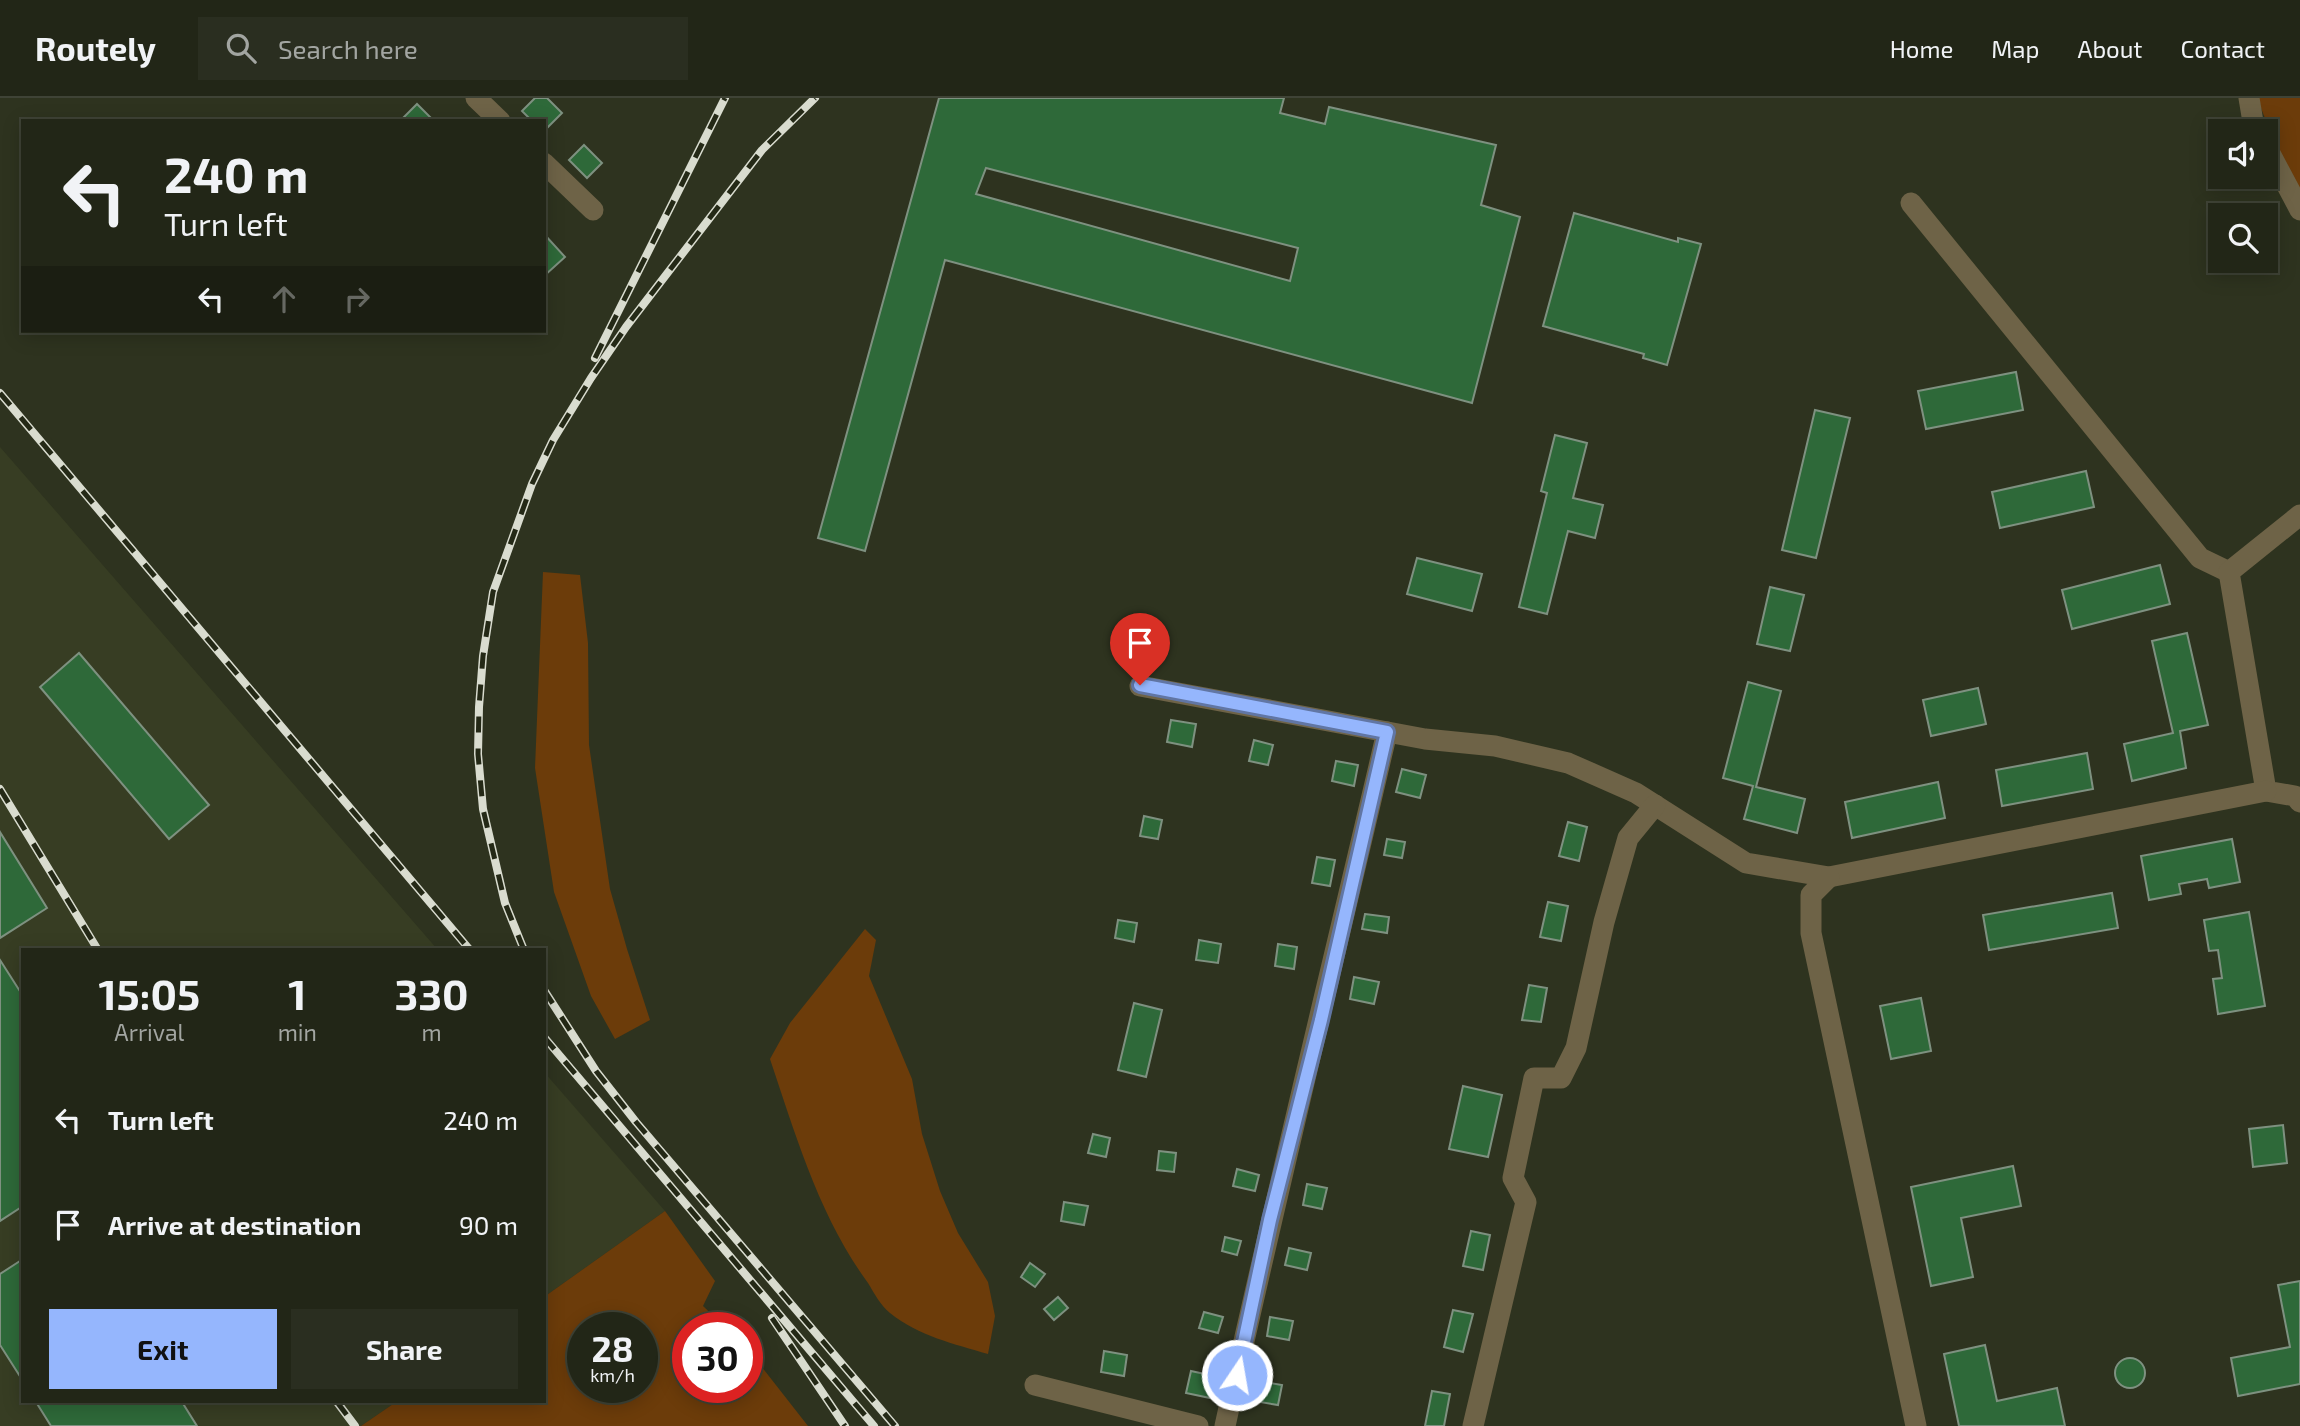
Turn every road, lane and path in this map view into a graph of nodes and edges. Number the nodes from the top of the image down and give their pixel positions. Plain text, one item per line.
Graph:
1 (476, 98) edge
2 (2249, 98) edge
3 (498, 119) edge
4 (2252, 119) edge
5 (546, 165) edge
6 (2278, 169) edge
7 (1911, 203) dead end
8 (593, 210) dead end
9 (2300, 210) edge
10 (2300, 515) edge
11 (2229, 572) junction
12 (1140, 685) dead end
13 (1387, 732) junction
14 (2266, 791) junction
15 (2300, 802) edge
16 (1655, 805) junction
17 (1829, 877) junction
18 (1035, 1385) dead end
19 (1198, 1426) edge
20 (1225, 1426) edge
21 (1473, 1426) edge
22 (1916, 1426) edge

1 - 3 street
2 - 4 street
5 - 8 street
6 - 9 street
7 - 11 street
10 - 11 street
11 - 14 street
12 - 13 street
13 - 16 street
13 - 20 street
14 - 15 street
14 - 17 street
16 - 17 street
16 - 21 street
17 - 22 street
18 - 19 street

